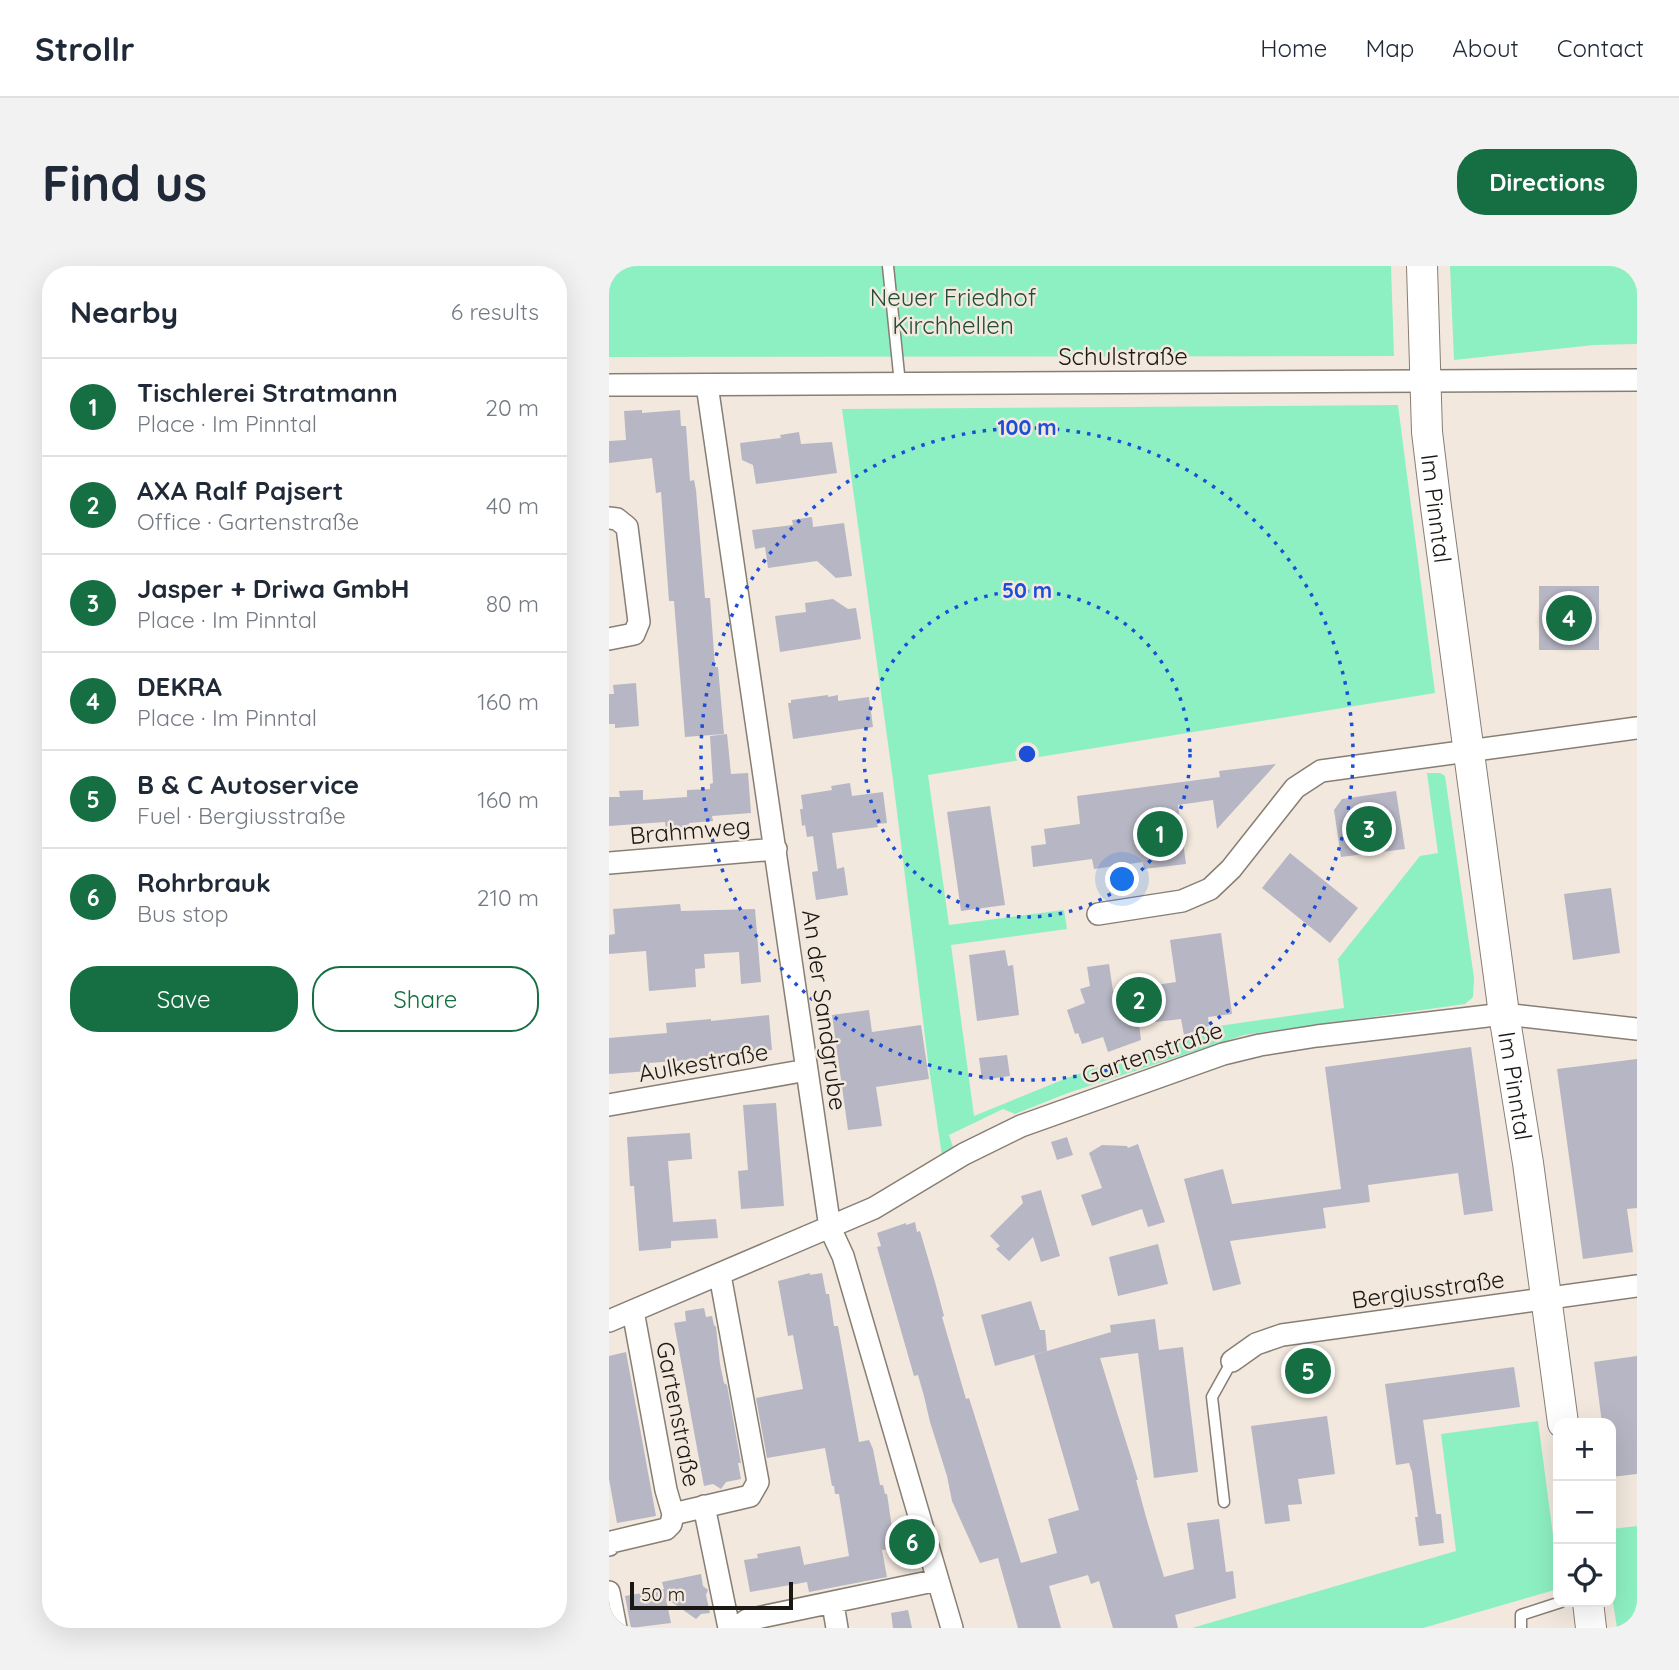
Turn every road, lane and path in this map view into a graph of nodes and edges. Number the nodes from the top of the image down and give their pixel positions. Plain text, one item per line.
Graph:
1 (888, 266) edge
2 (1422, 266) edge
3 (1637, 380) edge
4 (1425, 381) junction
5 (900, 384) junction
6 (609, 385) edge
7 (707, 385) junction
8 (609, 518) edge
9 (609, 639) edge
10 (1637, 728) edge
11 (1468, 750) junction
12 (776, 849) junction
13 (609, 863) edge
14 (1098, 914) dead end
15 (1504, 1014) junction
16 (1637, 1029) edge
17 (807, 1070) junction
18 (609, 1105) edge
19 (830, 1228) junction
20 (720, 1275) junction
21 (1637, 1286) edge
22 (1547, 1298) junction
23 (633, 1311) junction
24 (609, 1321) edge
25 (1232, 1360) joint
26 (1562, 1418) edge
27 (1224, 1502) dead end
28 (704, 1506) junction
29 (673, 1514) junction
30 (609, 1545) edge
31 (938, 1580) junction
32 (609, 1592) edge
33 (833, 1604) junction
34 (1553, 1605) edge
35 (1589, 1607) edge
36 (616, 1628) edge
37 (729, 1628) edge
38 (736, 1628) edge
39 (837, 1628) edge
40 (952, 1628) edge
41 (1521, 1628) edge
42 (1591, 1628) edge

1 - 5 lane
2 - 4 main road, Im Pinntal
3 - 4 street, Schulstraße
4 - 5 street, Schulstraße
4 - 11 main road, Im Pinntal
5 - 7 street, Schulstraße
6 - 7 street, Schulstraße
7 - 12 street, An der Sandgrube
8 - 9 street
10 - 11 street
11 - 14 street
11 - 15 main road, Im Pinntal
12 - 13 street, Brahmweg
12 - 17 street, An der Sandgrube
15 - 16 street, Gartenstraße
15 - 19 street, Gartenstraße
15 - 22 main road, Im Pinntal
17 - 18 street, Aulkestraße
17 - 19 street, An der Sandgrube
19 - 20 street, Gartenstraße
19 - 31 street, An der Sandgrube
20 - 23 street, Gartenstraße
20 - 28 street, Gartenstraße
21 - 22 street, Bergiusstraße
22 - 25 street, Bergiusstraße
22 - 26 main road, Im Pinntal
23 - 24 street, Gartenstraße
23 - 29 street, Gartenstraße
25 - 27 lane
28 - 29 street, Gartenstraße
28 - 37 street
29 - 30 street
31 - 33 street
31 - 40 street, An der Sandgrube
32 - 36 street
33 - 38 street
33 - 39 street
34 - 41 lane
35 - 42 main road

